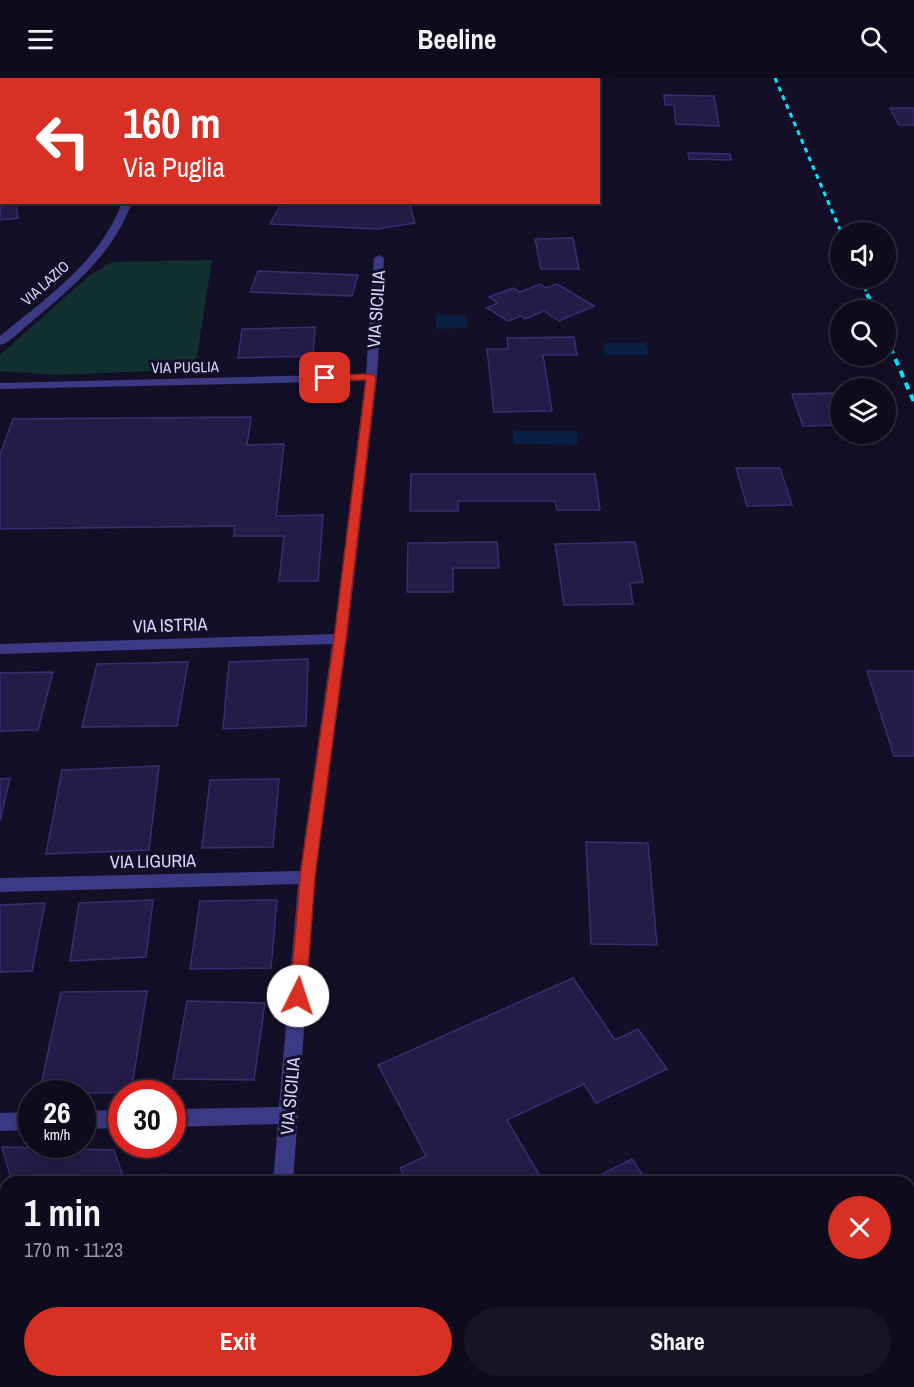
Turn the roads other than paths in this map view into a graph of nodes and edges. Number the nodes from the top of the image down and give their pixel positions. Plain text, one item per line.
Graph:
1 (126, 204) edge
2 (379, 258) dead end
3 (0, 342) edge
4 (371, 377) junction
5 (0, 386) edge
6 (340, 639) junction
7 (0, 649) edge
8 (307, 877) junction
9 (0, 885) edge
10 (289, 1115) junction
11 (186, 1118) edge
12 (0, 1122) edge
13 (18, 1122) edge
14 (284, 1176) edge

1 - 3 street, VIA LAZIO
2 - 4 street, VIA SICILIA
4 - 5 street, VIA PUGLIA
4 - 6 street, VIA SICILIA
6 - 7 street, VIA ISTRIA
6 - 8 street, VIA SICILIA
8 - 9 street, VIA LIGURIA
8 - 10 street, VIA SICILIA
10 - 11 street
10 - 14 street, VIA SICILIA
12 - 13 street

